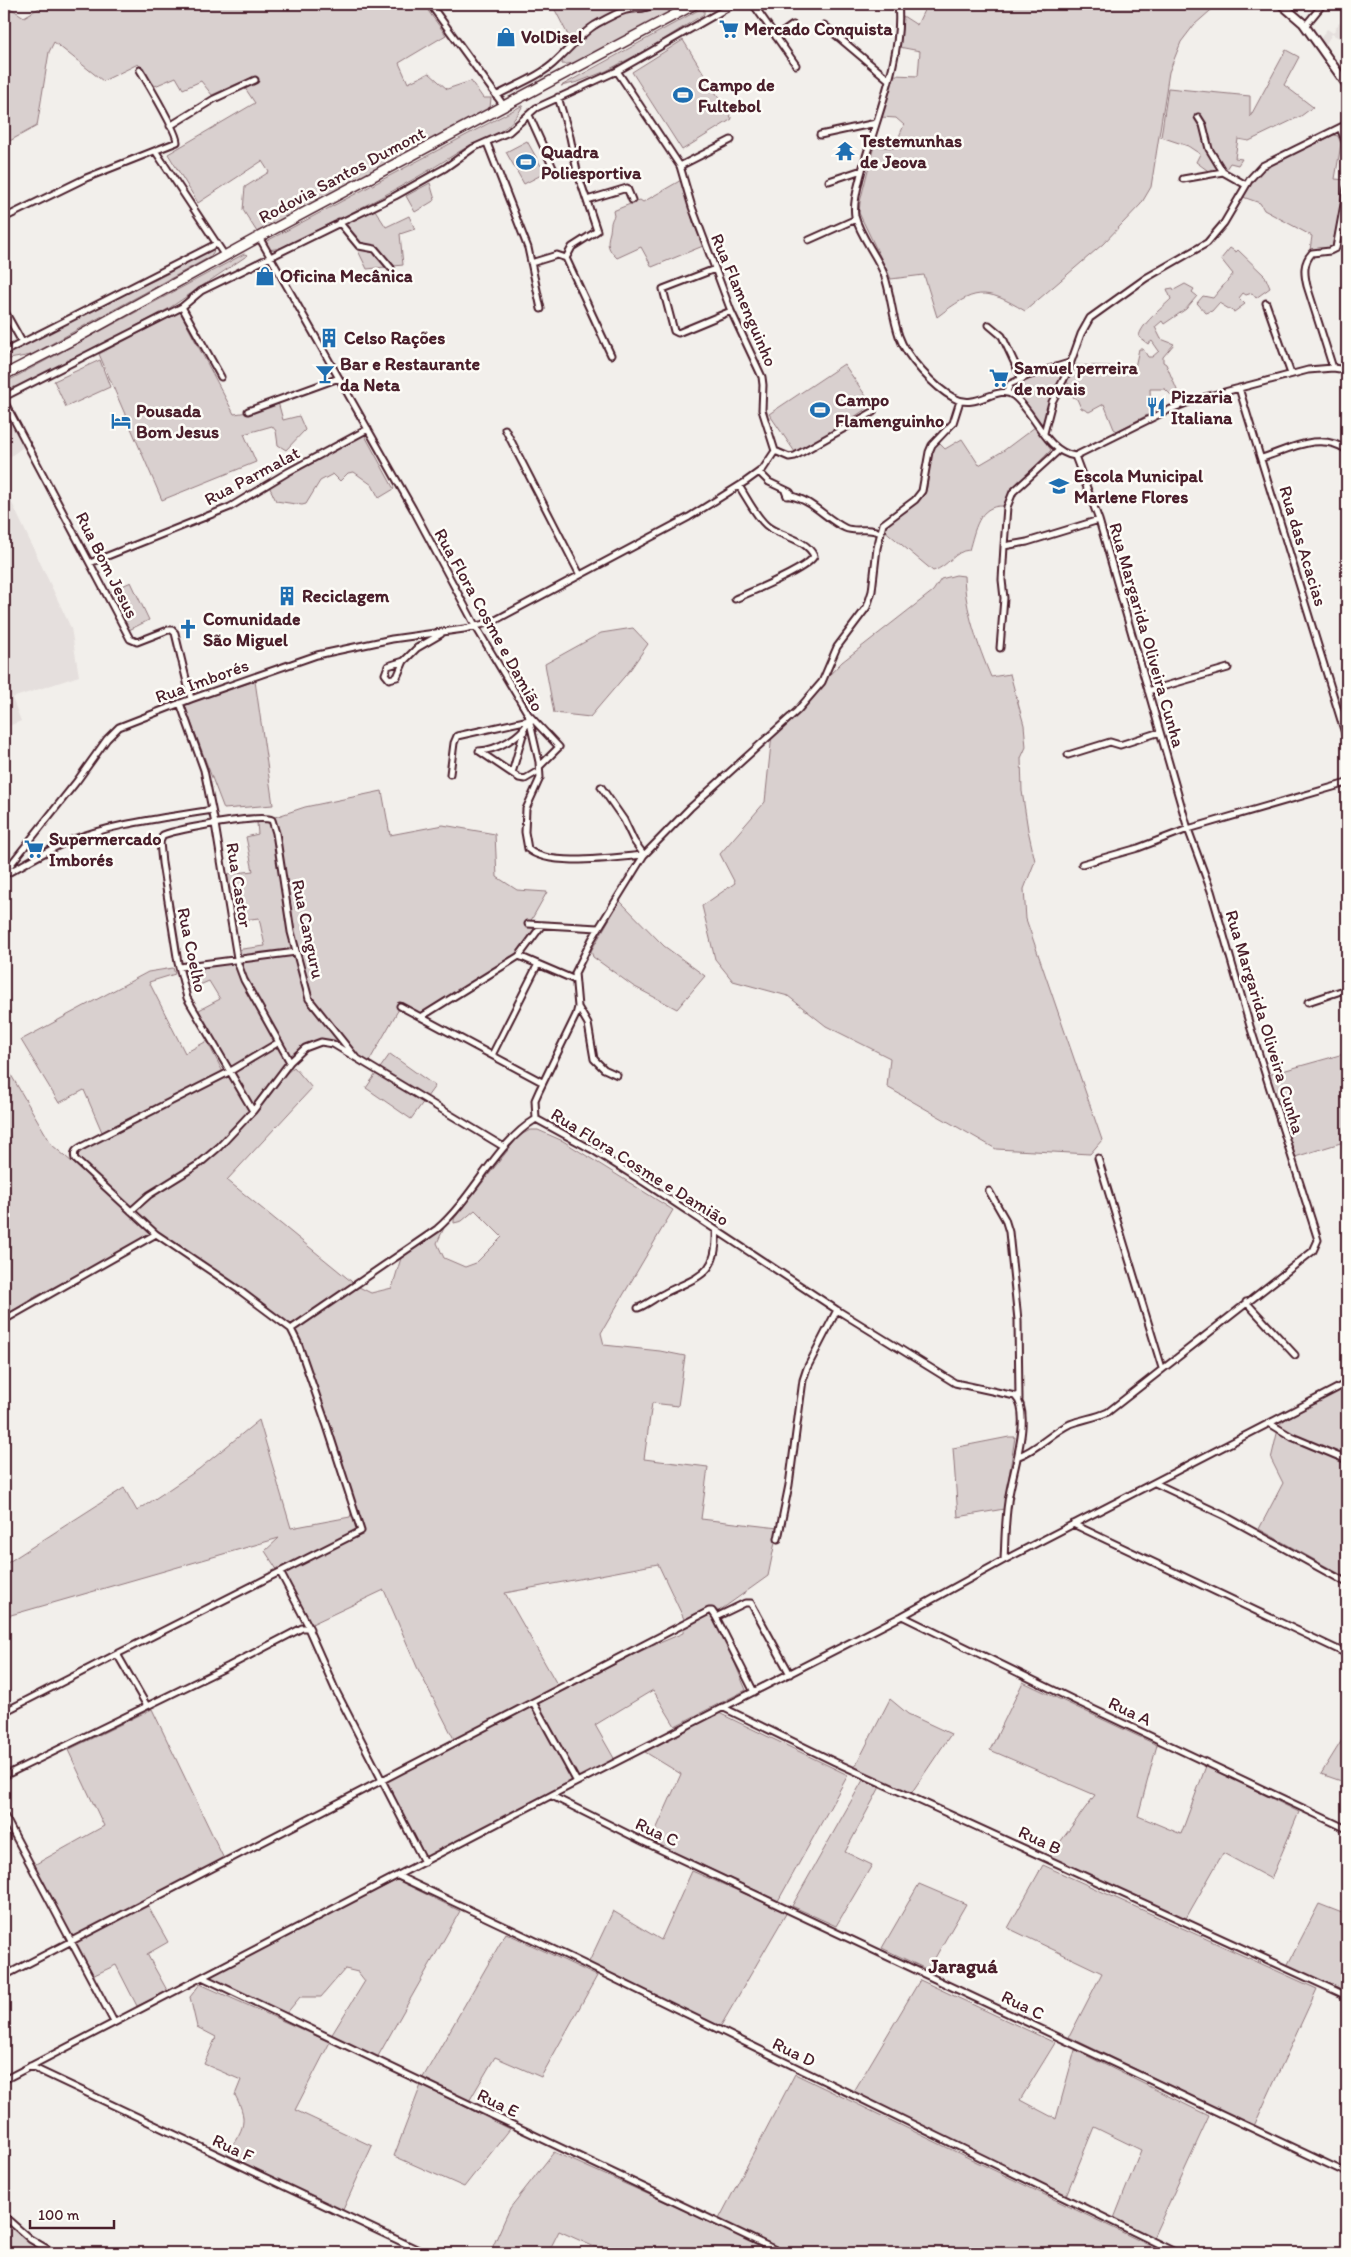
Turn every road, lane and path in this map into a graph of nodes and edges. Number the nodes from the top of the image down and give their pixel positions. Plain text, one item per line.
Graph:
1 (430, 4) edge
2 (655, 4) edge
3 (696, 4) edge
4 (734, 4) edge
5 (753, 4) edge
6 (898, 4) edge
7 (1282, 4) edge
8 (1323, 4) edge
9 (824, 24) dead end
10 (793, 25) dead end
11 (1305, 26) junction
12 (776, 37) junction
13 (796, 65) dead end
14 (140, 70) dead end
15 (617, 71) junction
16 (888, 79) junction
17 (255, 80) dead end
18 (1347, 84) edge
19 (496, 96) junction
20 (558, 97) junction
21 (504, 106) junction
22 (529, 115) junction
23 (1198, 117) dead end
24 (876, 123) junction
25 (1347, 124) edge
26 (170, 126) junction
27 (1340, 128) junction
28 (820, 134) dead end
29 (731, 140) dead end
30 (487, 143) junction
31 (1347, 145) edge
32 (156, 152) junction
33 (680, 166) junction
34 (554, 170) dead end
35 (862, 170) junction
36 (1223, 172) junction
37 (1183, 179) dead end
38 (829, 181) dead end
39 (1246, 185) junction
40 (1347, 188) edge
41 (587, 200) junction
42 (632, 200) dead end
43 (4, 218) edge
44 (856, 219) junction
45 (339, 222) junction
46 (259, 238) junction
47 (809, 240) dead end
48 (216, 244) junction
49 (226, 256) junction
50 (269, 256) junction
51 (566, 258) junction
52 (531, 263) junction
53 (391, 268) dead end
54 (715, 269) junction
55 (1266, 303) dead end
56 (182, 307) junction
57 (541, 309) dead end
58 (4, 310) edge
59 (731, 311) junction
60 (989, 325) dead end
61 (22, 342) junction
62 (4, 352) edge
63 (611, 355) dead end
64 (1069, 364) junction
65 (1333, 368) junction
66 (1347, 370) edge
67 (5, 374) edge
68 (1292, 374) junction
69 (221, 377) dead end
70 (339, 378) junction
71 (1022, 379) junction
72 (1239, 388) junction
73 (1007, 392) junction
74 (4, 399) edge
75 (960, 401) junction
76 (248, 411) dead end
77 (873, 412) dead end
78 (505, 429) dead end
79 (368, 430) junction
80 (1044, 433) junction
81 (1059, 450) junction
82 (1347, 450) edge
83 (775, 451) junction
84 (1075, 456) junction
85 (1262, 458) junction
86 (759, 472) junction
87 (739, 486) junction
88 (1099, 520) junction
89 (880, 533) junction
90 (1004, 546) junction
91 (90, 563) junction
92 (580, 575) junction
93 (735, 599) dead end
94 (476, 627) junction
95 (444, 632) junction
96 (1000, 648) dead end
97 (404, 660) dead end
98 (1228, 668) dead end
99 (1148, 691) junction
100 (191, 699) junction
101 (180, 703) junction
102 (528, 714) junction
103 (529, 720) junction
104 (524, 731) junction
105 (1160, 732) junction
106 (1347, 740) edge
107 (1068, 755) dead end
108 (540, 766) junction
109 (512, 773) junction
110 (535, 773) dead end
111 (450, 774) dead end
112 (1347, 783) edge
113 (601, 787) dead end
114 (212, 810) junction
115 (216, 824) junction
116 (1188, 829) junction
117 (644, 855) junction
118 (1082, 864) dead end
119 (4, 874) edge
120 (528, 924) dead end
121 (542, 925) junction
122 (598, 928) junction
123 (296, 952) junction
124 (519, 956) junction
125 (237, 960) junction
126 (538, 964) junction
127 (179, 968) junction
128 (575, 980) junction
129 (1347, 989) edge
130 (1308, 1002) dead end
131 (400, 1006) dead end
132 (578, 1007) junction
133 (421, 1018) junction
134 (278, 1042) junction
135 (492, 1055) junction
136 (356, 1058) junction
137 (290, 1062) junction
138 (229, 1072) junction
139 (617, 1075) dead end
140 (542, 1082) junction
141 (253, 1111) junction
142 (536, 1119) junction
143 (504, 1147) junction
144 (1098, 1158) dead end
145 (988, 1191) dead end
146 (131, 1211) junction
147 (716, 1231) junction
148 (156, 1234) junction
149 (1246, 1302) junction
150 (638, 1308) dead end
151 (837, 1310) junction
152 (4, 1320) edge
153 (291, 1329) junction
154 (1294, 1355) dead end
155 (1162, 1368) junction
156 (1347, 1382) edge
157 (1019, 1400) junction
158 (1269, 1423) junction
159 (1019, 1456) junction
160 (1347, 1460) edge
161 (1155, 1483) junction
162 (1073, 1524) junction
163 (778, 1538) dead end
164 (1004, 1560) junction
165 (280, 1572) junction
166 (1347, 1583) edge
167 (902, 1616) junction
168 (716, 1617) junction
169 (311, 1630) junction
170 (117, 1654) junction
171 (1347, 1654) edge
172 (790, 1674) junction
173 (754, 1692) junction
174 (533, 1702) junction
175 (147, 1706) junction
176 (722, 1707) junction
177 (4, 1712) edge
178 (4, 1776) edge
179 (381, 1782) junction
180 (577, 1782) junction
181 (552, 1796) junction
182 (4, 1815) edge
183 (1347, 1829) edge
184 (424, 1862) junction
185 (398, 1876) junction
186 (70, 1942) junction
187 (4, 1976) edge
188 (202, 1977) junction
189 (1347, 1996) edge
190 (114, 2022) junction
191 (30, 2066) junction
192 (4, 2080) edge
193 (1347, 2173) edge
194 (4, 2216) edge
195 (54, 2253) edge
196 (424, 2253) edge
197 (782, 2253) edge
198 (1177, 2253) edge

1 - 19 street
2 - 19 street
3 - 21 highway, Rodovia Santos Dumont
4 - 15 street
5 - 12 street
6 - 16 street
7 - 11 street
8 - 11 street
9 - 16 street
10 - 12 street
11 - 18 street
12 - 13 street
14 - 26 street
15 - 20 street
15 - 33 street, Rua Flamenguinho
16 - 24 street
17 - 26 street
19 - 21 street
20 - 22 street
20 - 41 street
21 - 46 highway, Rodovia Santos Dumont
22 - 30 street
22 - 34 street
23 - 36 street
24 - 28 street
24 - 35 street
25 - 27 street
26 - 32 street
27 - 31 street
27 - 39 street
29 - 33 street
30 - 45 street
30 - 52 street
32 - 43 street
32 - 48 street
33 - 54 street, Rua Flamenguinho
35 - 38 street
35 - 44 street
36 - 37 street
36 - 39 street
39 - 64 street
40 - 65 street
41 - 42 street
41 - 51 street
44 - 47 street
44 - 75 street
45 - 50 street
45 - 53 street
46 - 49 highway, Rodovia Santos Dumont
46 - 50 street, Rua Flora Cosme e Damião
48 - 49 street
48 - 61 street
49 - 67 highway, Rodovia Santos Dumont
50 - 56 street
50 - 70 street, Rua Flora Cosme e Damião
51 - 52 street
51 - 63 street
52 - 57 street
54 - 59 street, Rua Flamenguinho
54 - 59 street
55 - 68 street
56 - 69 street
56 - 74 street
58 - 61 street
59 - 83 street, Rua Flamenguinho
60 - 71 street
61 - 62 street
64 - 71 street
64 - 80 street
65 - 66 street
65 - 68 street
68 - 72 street
70 - 76 street
70 - 79 street, Rua Flora Cosme e Damião
71 - 73 street
72 - 84 street
72 - 85 street, Rua das Acacias
73 - 75 street
73 - 80 street
74 - 91 street, Rua Bom Jesus
75 - 89 street
77 - 83 street
78 - 92 street
79 - 91 street, Rua Parmalat
79 - 94 street, Rua Flora Cosme e Damião
80 - 81 street
81 - 84 street
81 - 90 street
82 - 85 street
83 - 86 street
84 - 88 street, Rua Margarida Oliveira Cunha
85 - 106 street, Rua das Acacias
86 - 87 street
86 - 89 street
87 - 92 street
87 - 93 street
88 - 90 street
88 - 99 street, Rua Margarida Oliveira Cunha
89 - 117 street
90 - 96 street
91 - 100 street, Rua Bom Jesus
92 - 94 street
94 - 95 street, Rua Imborés
94 - 102 street, Rua Flora Cosme e Damião
95 - 97 street
95 - 100 street, Rua Imborés
98 - 99 street
99 - 105 street, Rua Margarida Oliveira Cunha
100 - 101 street, Rua Imborés
101 - 114 street, Rua Castor
101 - 119 street, Rua Imborés
102 - 103 street, Rua Flora Cosme e Damião
102 - 108 street
103 - 104 street
103 - 108 street, Rua Flora Cosme e Damião
103 - 111 street
104 - 109 street
104 - 109 street
105 - 107 street
105 - 116 street, Rua Margarida Oliveira Cunha
108 - 117 street, Rua Flora Cosme e Damião
109 - 110 street
112 - 116 street
113 - 117 street
114 - 115 street, Rua Castor
114 - 119 street
115 - 123 street, Rua Canguru
115 - 125 street, Rua Castor
115 - 127 street, Rua Coelho
116 - 118 street
116 - 149 street, Rua Margarida Oliveira Cunha
117 - 122 street, Rua Flora Cosme e Damião
120 - 121 street
121 - 122 street
121 - 124 street
122 - 128 street, Rua Flora Cosme e Damião
123 - 125 street
123 - 136 street, Rua Canguru
124 - 126 street
124 - 133 street
125 - 127 street
125 - 134 street, Rua Castor
126 - 128 street
126 - 135 street
127 - 138 street, Rua Coelho
128 - 132 street, Rua Flora Cosme e Damião
129 - 130 street
131 - 133 street
132 - 139 street
132 - 140 street, Rua Flora Cosme e Damião
133 - 135 street
134 - 137 street, Rua Castor
134 - 138 street
135 - 140 street
136 - 137 street
136 - 143 street
137 - 141 street
138 - 141 street, Rua Coelho
138 - 146 street
140 - 142 street, Rua Flora Cosme e Damião
141 - 146 street
142 - 143 street
142 - 147 street, Rua Flora Cosme e Damião
143 - 153 street
144 - 155 street
145 - 157 street
146 - 148 street
147 - 150 street
147 - 151 street, Rua Flora Cosme e Damião
148 - 152 street
148 - 153 street
149 - 154 street
149 - 155 street, Rua Margarida Oliveira Cunha
151 - 157 street, Rua Flora Cosme e Damião
151 - 163 street
153 - 165 street
155 - 159 street, Rua Margarida Oliveira Cunha
156 - 158 street
157 - 159 street
158 - 160 street
158 - 161 street
159 - 164 street
161 - 162 street
161 - 166 street
162 - 164 street
162 - 171 street
164 - 167 street
165 - 169 street
165 - 170 street
167 - 172 street
167 - 183 street, Rua A
168 - 172 street
168 - 173 street
168 - 174 street
169 - 175 street
169 - 179 street
170 - 175 street
170 - 177 street
172 - 173 street
173 - 176 street
174 - 179 street
174 - 180 street
175 - 178 street
176 - 180 street
176 - 189 street, Rua B
179 - 184 street
179 - 186 street
180 - 181 street
181 - 184 street
181 - 193 street, Rua C
182 - 186 street
184 - 185 street
185 - 188 street
185 - 198 street, Rua D
186 - 187 street
186 - 190 street
188 - 190 street
188 - 197 street, Rua E
190 - 191 street
191 - 192 street
191 - 196 street, Rua F
194 - 195 street

